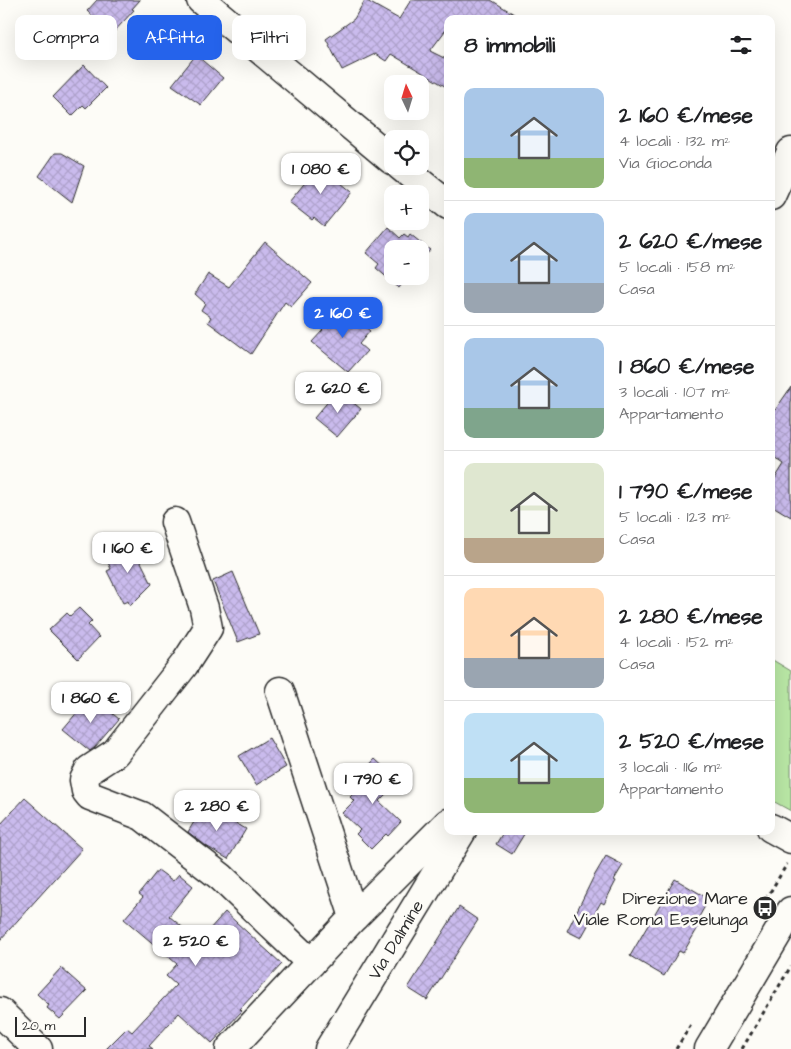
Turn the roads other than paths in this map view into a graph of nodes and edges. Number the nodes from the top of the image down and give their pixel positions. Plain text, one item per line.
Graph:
1 (201, 0) edge
2 (791, 152) edge
3 (384, 153) edge
4 (411, 175) edge
5 (775, 187) edge
6 (444, 202) edge
7 (176, 522) dead end
8 (280, 691) dead end
9 (444, 827) edge
10 (775, 830) edge
11 (460, 835) edge
12 (791, 839) edge
13 (791, 911) edge
14 (354, 917) junction
15 (311, 963) junction
16 (0, 1012) edge
17 (38, 1049) edge
18 (230, 1049) edge
19 (329, 1049) edge
20 (709, 1049) edge

1 - 3 street
2 - 5 street
4 - 6 street
7 - 15 street
8 - 14 street
9 - 14 street
10 - 12 street
11 - 19 street, Via Dalmine
13 - 20 street
14 - 15 street
15 - 18 street
16 - 17 street

